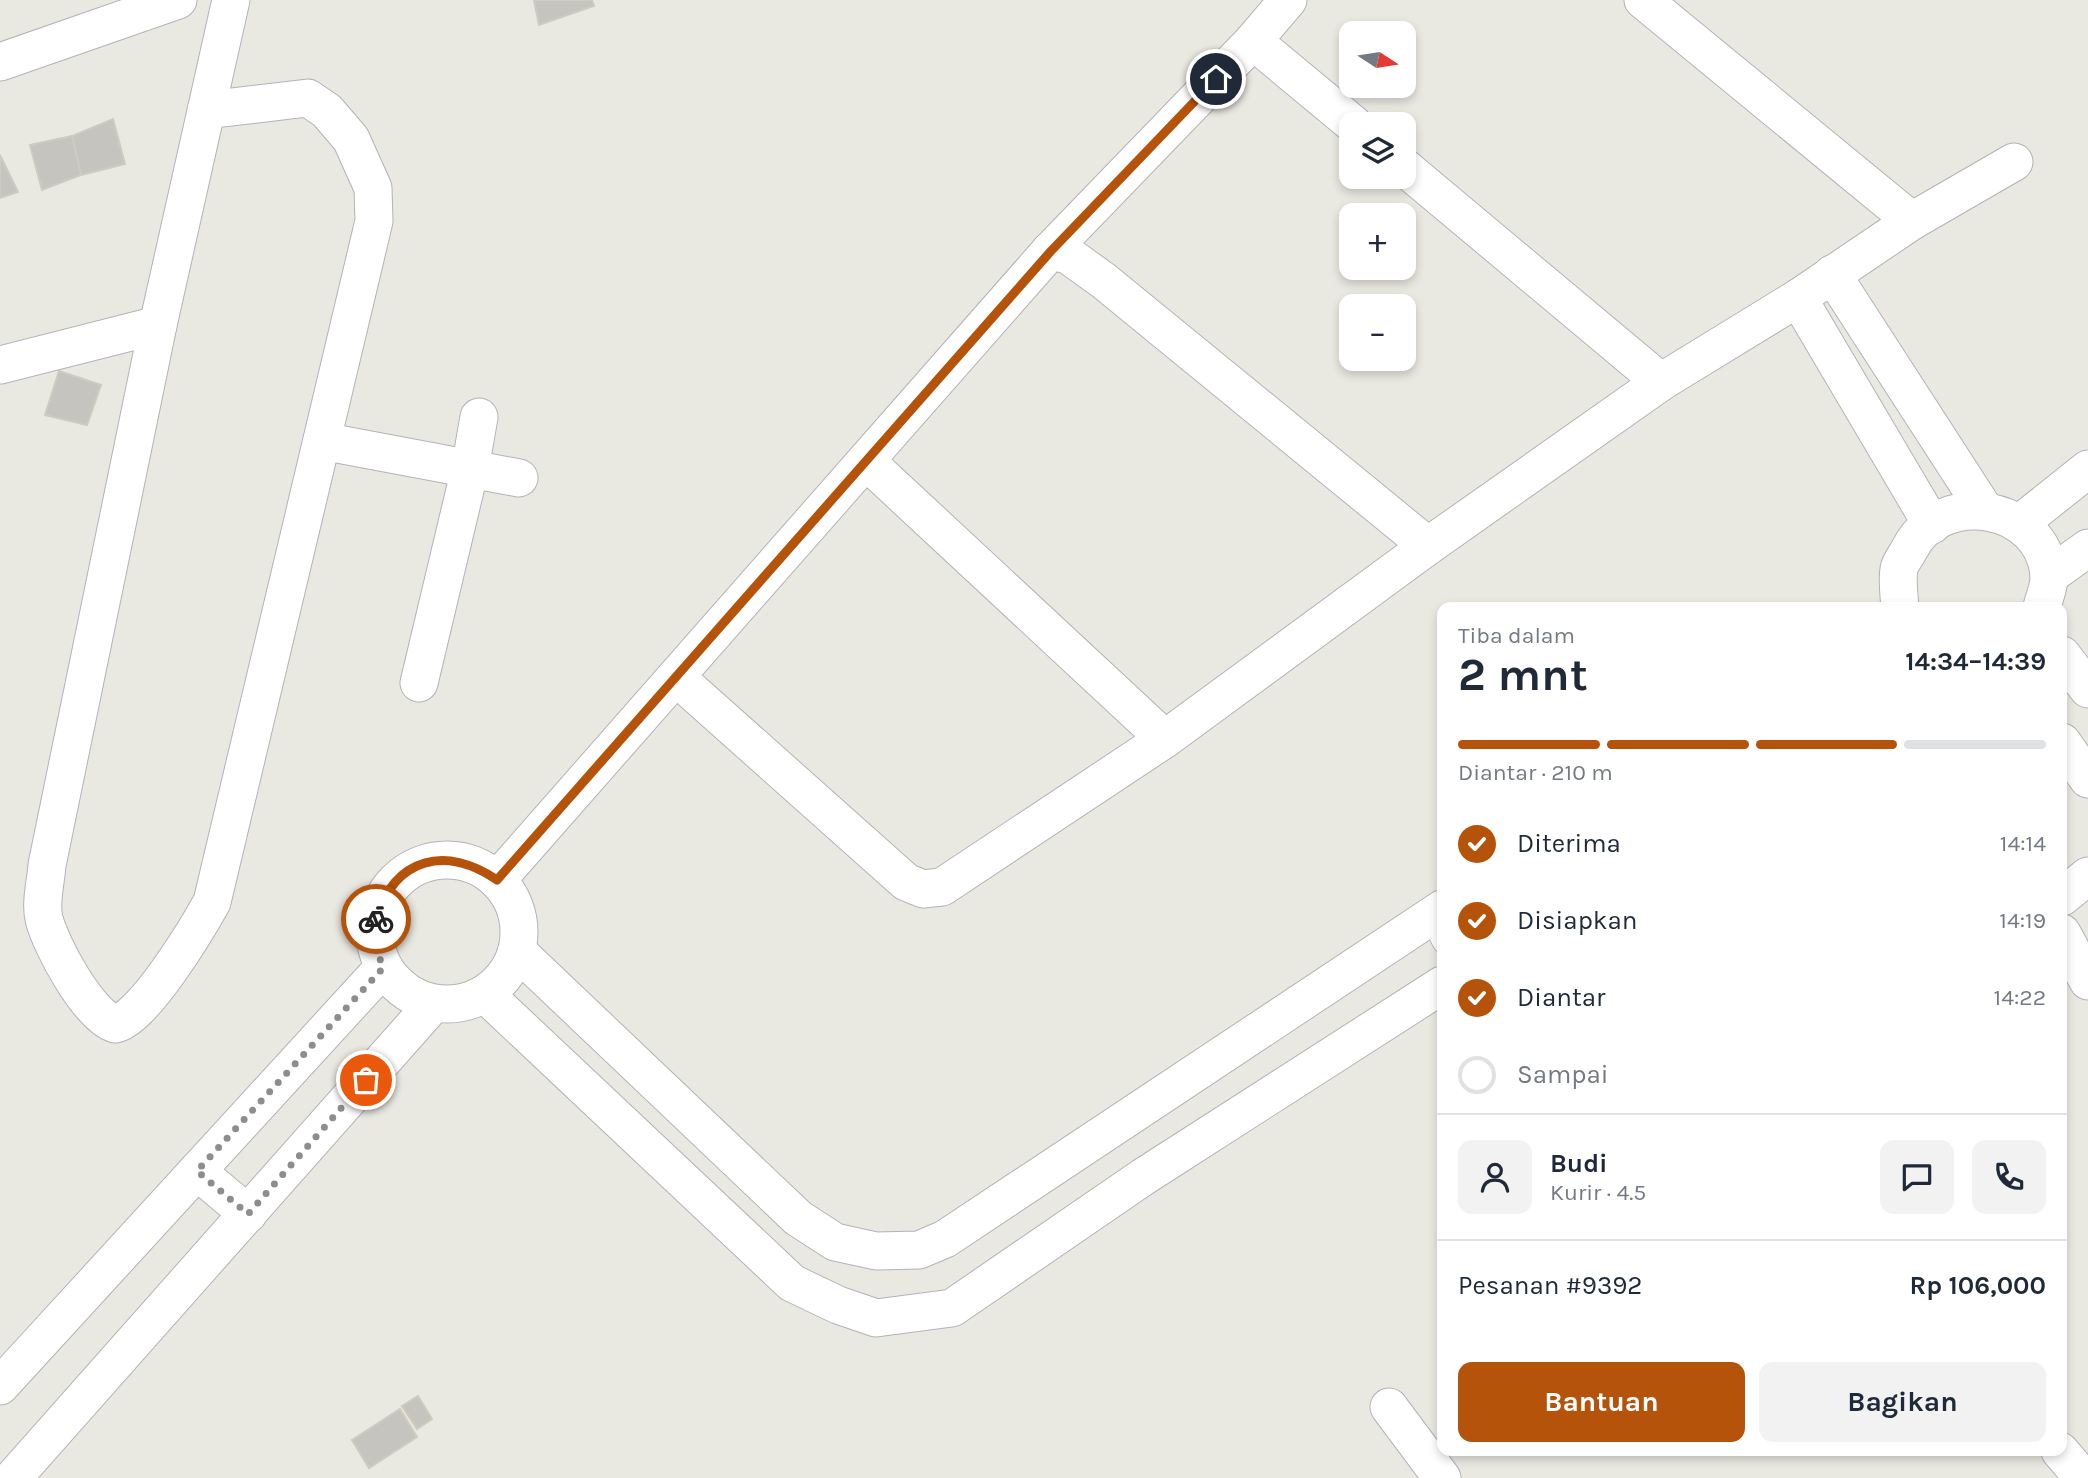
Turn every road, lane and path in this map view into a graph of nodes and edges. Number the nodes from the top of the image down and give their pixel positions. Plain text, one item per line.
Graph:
1 (178, 0) edge
2 (231, 0) edge
3 (1288, 0) edge
4 (1643, 0) edge
5 (1253, 41) junction
6 (0, 62) edge
7 (206, 110) junction
8 (1339, 112) edge
9 (2014, 162) dead end
10 (1416, 177) edge
11 (1912, 222) junction
12 (1051, 251) junction
13 (1832, 274) junction
14 (1798, 298) junction
15 (158, 326) junction
16 (0, 365) edge
17 (1661, 382) junction
18 (480, 417) dead end
19 (322, 441) junction
20 (866, 461) junction
21 (470, 469) junction
22 (2088, 469) edge
23 (519, 478) dead end
24 (1984, 509) junction
25 (1932, 524) junction
26 (2019, 524) junction
27 (1428, 546) junction
28 (2088, 548) edge
29 (2046, 592) edge
30 (1900, 602) edge
31 (2067, 662) edge
32 (676, 677) junction
33 (419, 683) dead end
34 (2088, 690) edge
35 (1165, 739) junction
36 (2067, 749) edge
37 (2088, 779) edge
38 (2088, 876) edge
39 (497, 880) junction
40 (2067, 893) edge
41 (1437, 925) edge
42 (2067, 942) edge
43 (517, 951) junction
44 (383, 968) junction
45 (2088, 981) edge
46 (1437, 988) edge
47 (485, 994) junction
48 (433, 1004) junction
49 (707, 1131) junction
50 (671, 1169) junction
51 (197, 1171) junction
52 (248, 1214) junction
53 (0, 1386) edge
54 (1389, 1407) dead end
55 (2064, 1456) edge
56 (13, 1478) edge
57 (1441, 1478) edge
58 (2083, 1478) edge

1 - 6 street
2 - 7 street
3 - 5 street
4 - 11 street
5 - 8 street
5 - 12 street
7 - 15 street
7 - 19 street
9 - 11 street
10 - 17 street
11 - 13 street
12 - 20 street
12 - 27 street
13 - 14 street
13 - 24 street
14 - 17 street
14 - 25 street
15 - 16 street
15 - 19 street
17 - 27 street
18 - 21 street
19 - 21 street
20 - 32 street
20 - 35 street
21 - 23 street
21 - 33 street
22 - 26 street
24 - 25 street
24 - 26 street
25 - 30 street
26 - 29 street
27 - 35 street
28 - 29 street
31 - 34 street
32 - 35 street
32 - 39 street
36 - 37 street
38 - 40 street
39 - 43 street
39 - 44 street
41 - 49 street
42 - 45 street
43 - 47 street
43 - 49 street
44 - 48 street
44 - 51 street
46 - 50 street
47 - 48 street
47 - 50 street
48 - 52 street
49 - 50 street
51 - 52 street
51 - 53 street
52 - 56 street
54 - 57 street
55 - 58 street

